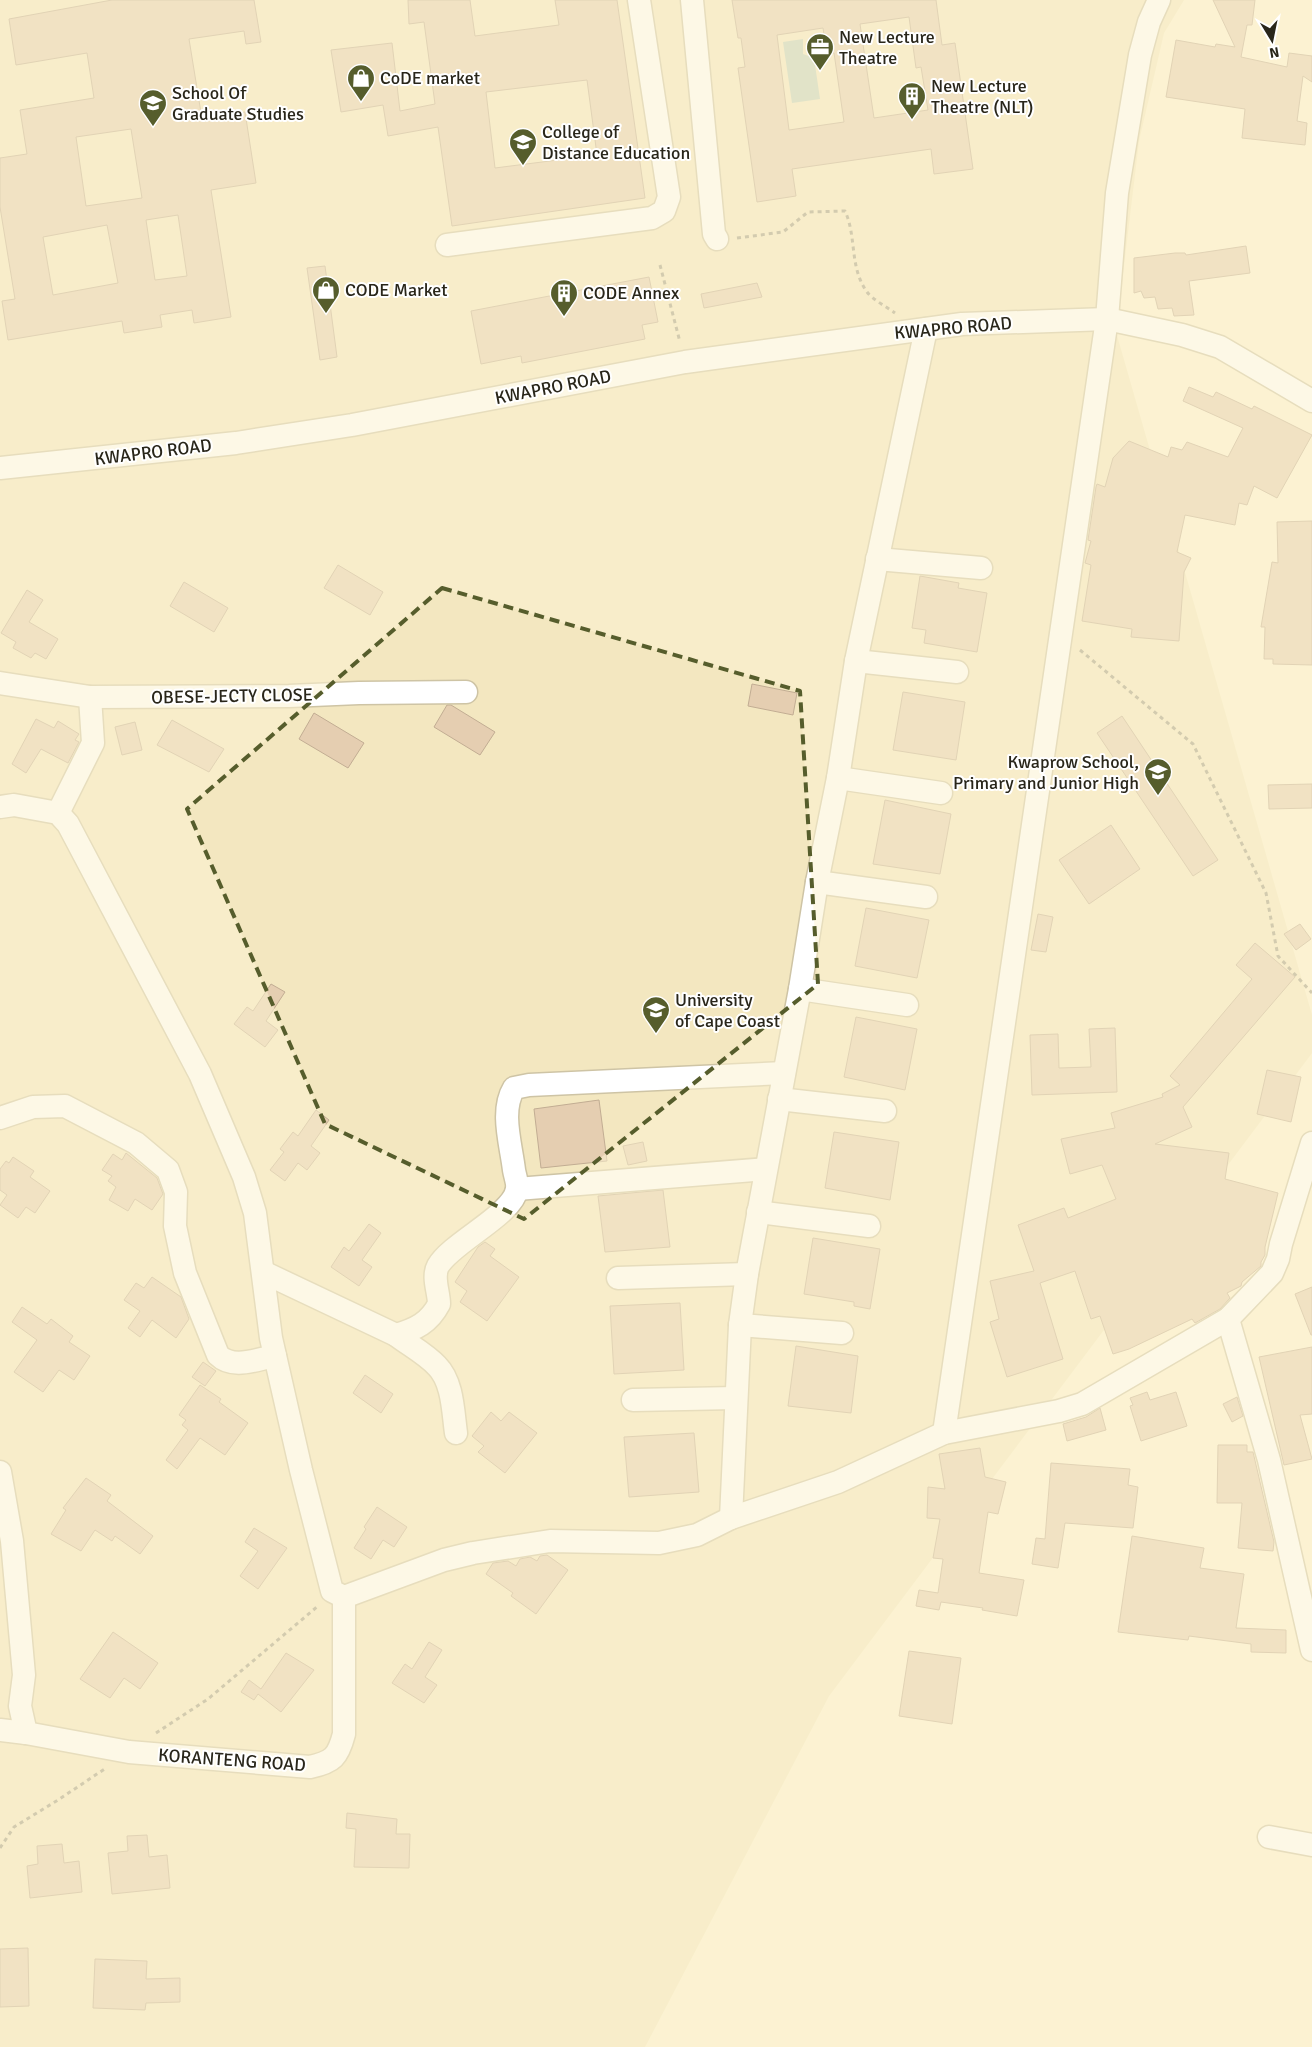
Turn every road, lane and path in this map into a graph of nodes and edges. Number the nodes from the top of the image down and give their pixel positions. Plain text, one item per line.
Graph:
1 (638, 0) edge
2 (692, 0) edge
3 (1159, 0) edge
4 (717, 239) joint
5 (447, 245) dead end
6 (660, 265) dead end
7 (898, 314) dead end
8 (1107, 319) junction
9 (926, 329) junction
10 (685, 362) junction
11 (1312, 401) edge
12 (0, 468) edge
13 (877, 559) junction
14 (981, 568) dead end
15 (1060, 634) junction
16 (856, 661) junction
17 (957, 672) dead end
18 (0, 683) edge
19 (466, 692) dead end
20 (90, 697) junction
21 (838, 778) junction
22 (941, 793) dead end
23 (0, 806) edge
24 (58, 813) junction
25 (817, 882) junction
26 (926, 897) dead end
27 (800, 989) junction
28 (1312, 993) edge
29 (907, 1005) dead end
30 (784, 1074) junction
31 (780, 1099) junction
32 (885, 1111) dead end
33 (0, 1118) edge
34 (1312, 1143) edge
35 (766, 1169) junction
36 (517, 1189) junction
37 (758, 1212) junction
38 (869, 1226) dead end
39 (263, 1272) junction
40 (747, 1274) junction
41 (618, 1278) dead end
42 (1228, 1319) junction
43 (740, 1325) junction
44 (842, 1333) dead end
45 (396, 1336) junction
46 (275, 1356) junction
47 (736, 1398) junction
48 (633, 1400) dead end
49 (456, 1433) dead end
50 (944, 1433) junction
51 (0, 1472) edge
52 (731, 1518) junction
53 (338, 1594) junction
54 (1312, 1650) edge
55 (0, 1730) edge
56 (26, 1732) junction
57 (129, 1752) junction
58 (1269, 1837) dead end
59 (1312, 1845) edge
60 (0, 1848) edge

1 - 5 street
2 - 4 street
3 - 8 street
4 - 7 path
6 - 10 path
8 - 9 street, KWAPRO ROAD
8 - 11 street, KWAPRO ROAD
8 - 15 street
9 - 10 street, KWAPRO ROAD
9 - 13 street
10 - 12 street, KWAPRO ROAD
13 - 14 street
13 - 16 street
15 - 28 path
15 - 50 street
16 - 17 street
16 - 21 street
18 - 20 street, OBESE-JECTY CLOSE
19 - 20 street, OBESE-JECTY CLOSE
20 - 24 street
21 - 22 street
21 - 25 street
23 - 24 street
24 - 39 street, KORANTENG ROAD
25 - 26 street
25 - 27 street
27 - 29 street
27 - 30 street
30 - 31 street
30 - 36 street
31 - 32 street
31 - 35 street
33 - 46 street
34 - 42 street
35 - 36 street
35 - 37 street
36 - 45 street
37 - 38 street
37 - 40 street
39 - 45 street
39 - 46 street, KORANTENG ROAD
40 - 41 street
40 - 43 street
42 - 50 street
42 - 54 street
43 - 44 street
43 - 47 street
45 - 49 street
46 - 53 street, KORANTENG ROAD
47 - 48 street
47 - 52 street
50 - 52 street
51 - 56 street
52 - 53 street
53 - 57 path
53 - 57 street, KORANTENG ROAD
55 - 56 street, KORANTENG ROAD
56 - 57 street, KORANTENG ROAD
57 - 60 path
58 - 59 street

